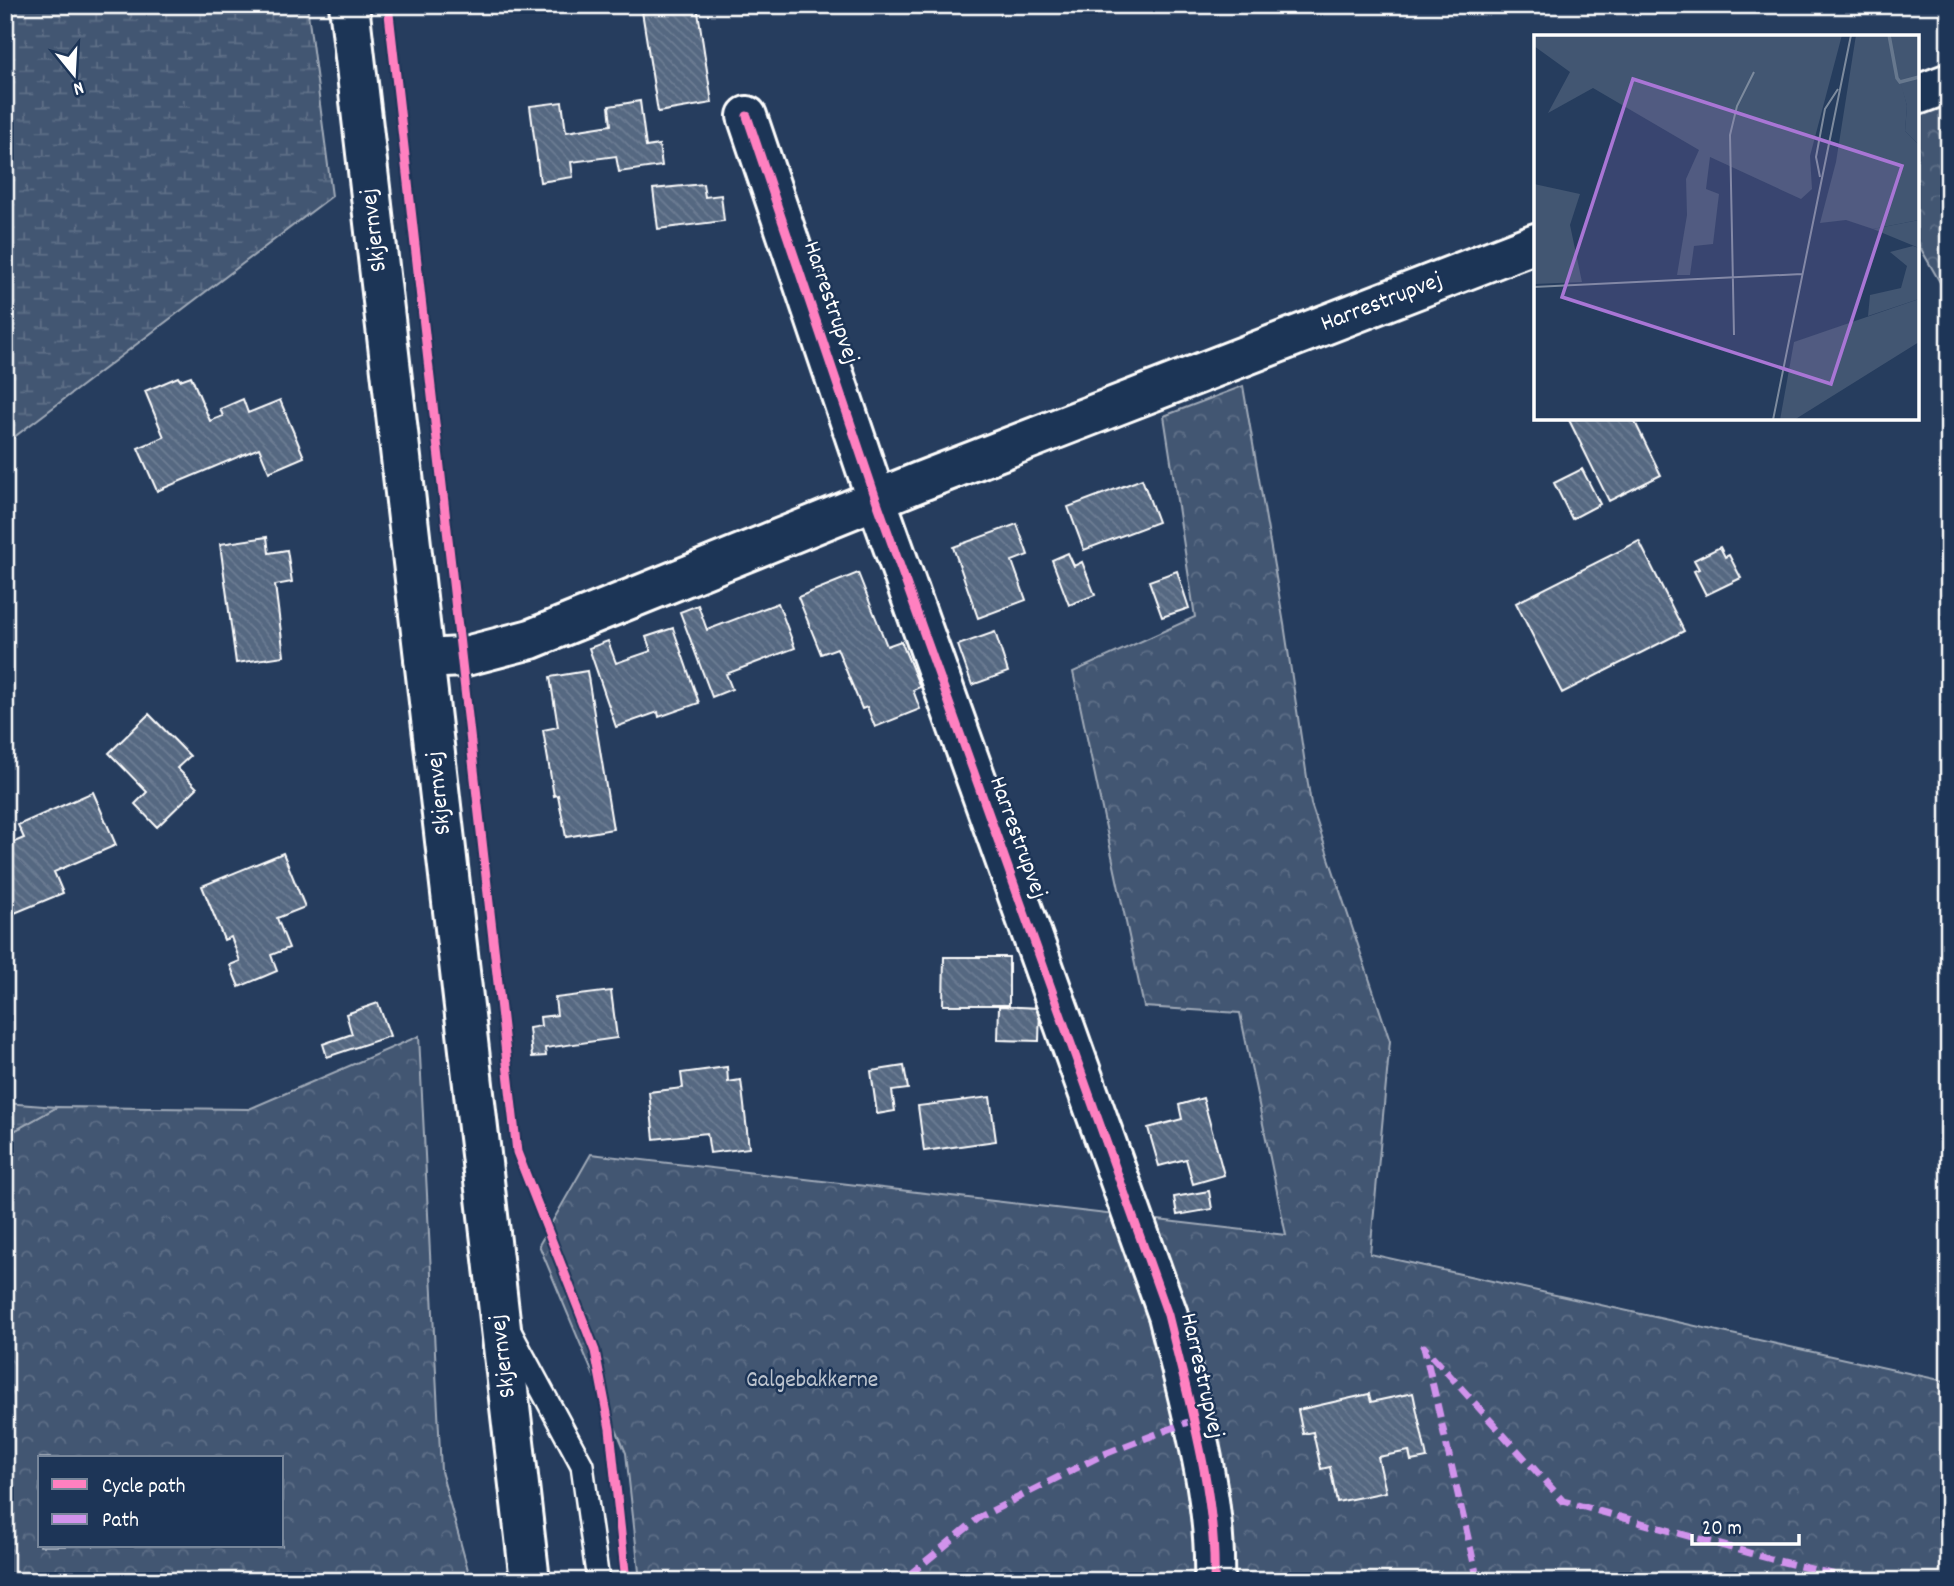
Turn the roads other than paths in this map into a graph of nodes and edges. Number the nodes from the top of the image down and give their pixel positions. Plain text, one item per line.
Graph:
1 (349, 5) edge
2 (1949, 83) edge
3 (1919, 94) edge
4 (747, 116) dead end
5 (1534, 244) edge
6 (876, 499) junction
7 (424, 659) junction
8 (499, 1311) junction
9 (530, 1581) edge
10 (598, 1581) edge
11 (1214, 1581) edge

1 - 7 street, Skjernvej
2 - 3 street
4 - 6 street, Harrestrupvej
5 - 6 street, Harrestrupvej
6 - 7 street, Harrestrupvej
6 - 11 street, Harrestrupvej
7 - 8 street, Skjernvej
8 - 9 street, Skjernvej
8 - 10 lane

